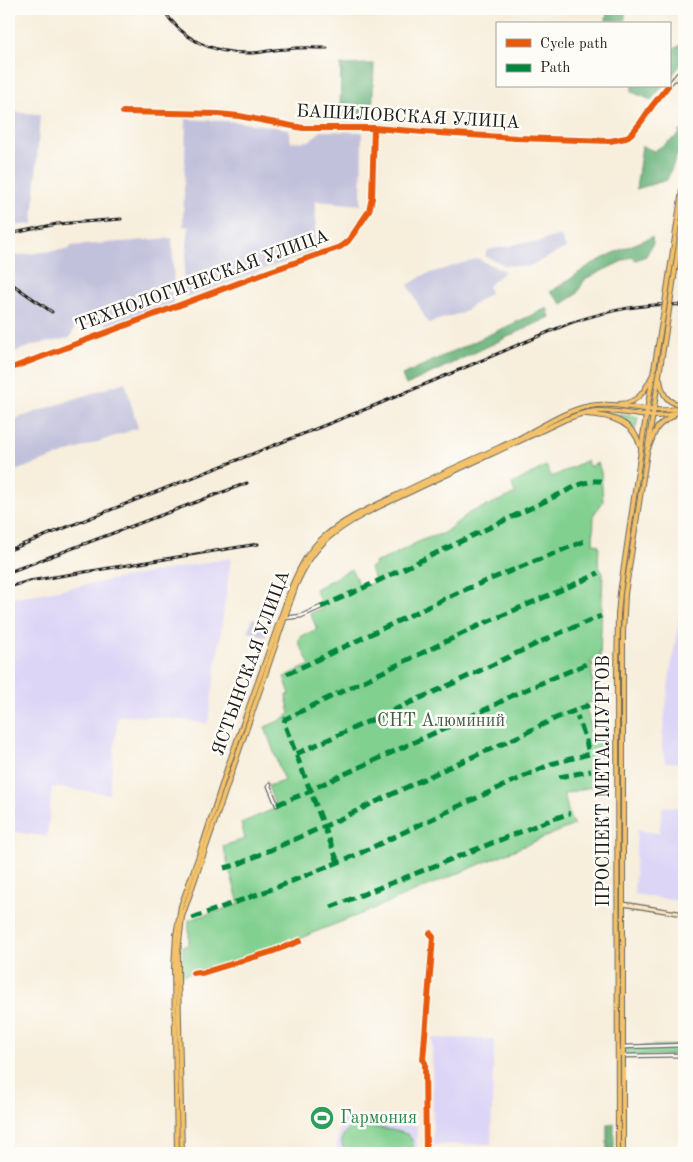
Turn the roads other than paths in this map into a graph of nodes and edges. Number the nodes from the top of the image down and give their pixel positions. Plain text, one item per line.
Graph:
1 (684, 67) edge
2 (678, 75) junction
3 (684, 76) edge
4 (674, 79) junction
5 (684, 81) edge
6 (670, 85) edge
7 (667, 88) edge
8 (123, 112) dead end
9 (374, 128) junction
10 (684, 178) edge
11 (684, 210) edge
12 (669, 290) junction
13 (666, 316) junction
14 (9, 369) edge
15 (655, 369) junction
16 (659, 374) junction
17 (611, 405) junction
18 (684, 408) edge
19 (648, 410) junction
20 (653, 410) junction
21 (576, 415) junction
22 (649, 416) junction
23 (641, 452) junction
24 (646, 453) junction
25 (321, 607) dead end
26 (285, 618) junction
27 (270, 784) dead end
28 (277, 805) dead end
29 (621, 904) junction
30 (684, 914) edge
31 (430, 932) dead end
32 (300, 941) dead end
33 (193, 973) dead end
34 (684, 1045) edge
35 (620, 1047) junction
36 (684, 1055) edge
37 (620, 1056) junction
38 (9, 1150) edge
39 (40, 1153) edge
40 (176, 1153) edge
41 (182, 1153) edge
42 (426, 1153) edge
43 (618, 1153) edge
44 (623, 1153) edge

1 - 2 street, БАШИЛОВСКАЯ УЛИЦА
2 - 3 main road
2 - 4 street, БАШИЛОВСКАЯ УЛИЦА
4 - 5 main road
4 - 6 street, БАШИЛОВСКАЯ УЛИЦА
7 - 9 street, БАШИЛОВСКАЯ УЛИЦА
8 - 9 street, БАШИЛОВСКАЯ УЛИЦА
9 - 14 street, ТЕХНОЛОГИЧЕСКАЯ УЛИЦА
10 - 12 main road
11 - 12 main road
12 - 13 main road, bridge
13 - 15 main road, ПРОСПЕКТ МЕТАЛЛУРГОВ
13 - 16 main road, ПРОСПЕКТ МЕТАЛЛУРГОВ
15 - 17 main road
15 - 19 main road, ПРОСПЕКТ МЕТАЛЛУРГОВ
16 - 18 main road
16 - 20 main road, ПРОСПЕКТ МЕТАЛЛУРГОВ
17 - 19 main road, ЯСТЫНСКАЯ УЛИЦА
17 - 40 main road, ЯСТЫНСКАЯ УЛИЦА
18 - 20 main road, ЯСТЫНСКАЯ УЛИЦА
18 - 22 main road, ЯСТЫНСКАЯ УЛИЦА
18 - 24 main road
19 - 20 main road, ЯСТЫНСКАЯ УЛИЦА
19 - 22 main road, ПРОСПЕКТ МЕТАЛЛУРГОВ
20 - 22 main road, ПРОСПЕКТ МЕТАЛЛУРГОВ
21 - 22 main road, ЯСТЫНСКАЯ УЛИЦА
21 - 23 main road
21 - 26 main road, ЯСТЫНСКАЯ УЛИЦА
22 - 23 main road, ПРОСПЕКТ МЕТАЛЛУРГОВ
22 - 24 main road, ПРОСПЕКТ МЕТАЛЛУРГОВ
23 - 29 main road, ПРОСПЕКТ МЕТАЛЛУРГОВ
24 - 29 main road, ПРОСПЕКТ МЕТАЛЛУРГОВ
25 - 26 street
26 - 41 main road, ЯСТЫНСКАЯ УЛИЦА
27 - 28 street
29 - 30 main road
29 - 35 main road, ПРОСПЕКТ МЕТАЛЛУРГОВ
31 - 42 street
32 - 33 street
34 - 35 street
35 - 37 main road, ПРОСПЕКТ МЕТАЛЛУРГОВ
36 - 37 street
37 - 43 main road, ПРОСПЕКТ МЕТАЛЛУРГОВ
37 - 44 main road, ПРОСПЕКТ МЕТАЛЛУРГОВ
38 - 39 main road

